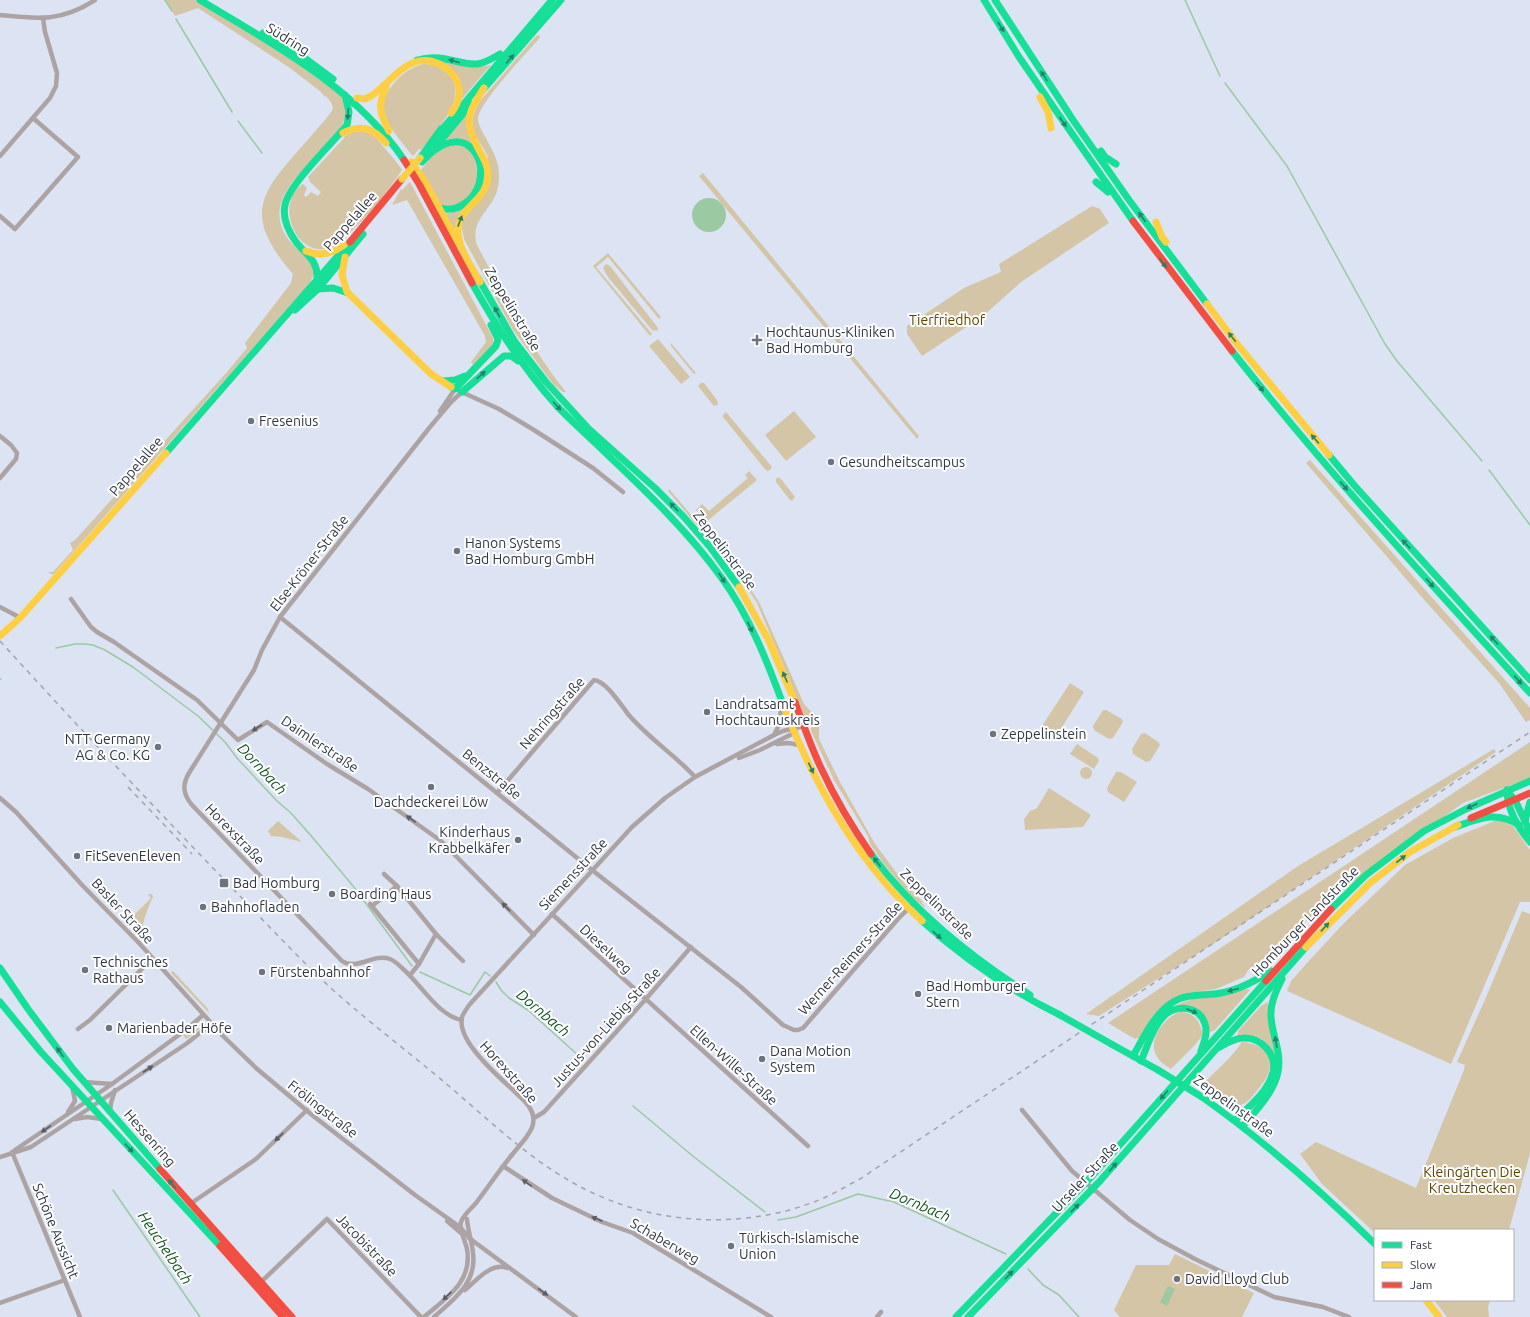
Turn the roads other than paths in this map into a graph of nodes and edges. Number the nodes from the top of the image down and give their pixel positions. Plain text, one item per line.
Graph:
1 (95, 0) edge
2 (200, 0) edge
3 (209, 0) edge
4 (552, 0) edge
5 (561, 0) edge
6 (984, 0) edge
7 (995, 0) edge
8 (0, 15) edge
9 (43, 18) junction
10 (514, 43) junction
11 (1018, 55) junction
12 (417, 60) junction
13 (387, 86) junction
14 (484, 88) junction
15 (343, 92) junction
16 (357, 98) junction
17 (358, 106) joint
18 (33, 118) junction
19 (1073, 120) junction
20 (1051, 128) dead end
21 (388, 131) junction
22 (439, 132) junction
23 (339, 136) junction
24 (433, 150) junction
25 (1, 154) edge
26 (421, 160) junction
27 (1116, 164) dead end
28 (403, 180) junction
29 (417, 182) junction
30 (1096, 182) dead end
31 (1116, 197) junction
32 (439, 208) junction
33 (0, 216) edge
34 (1156, 222) dead end
35 (359, 232) junction
36 (303, 249) junction
37 (345, 257) junction
38 (467, 273) junction
39 (316, 280) junction
40 (480, 282) junction
41 (1190, 283) junction
42 (318, 288) junction
43 (352, 297) junction
44 (262, 342) junction
45 (522, 364) junction
46 (471, 373) junction
47 (441, 381) junction
48 (458, 390) junction
49 (0, 436) edge
50 (0, 478) edge
51 (623, 492) dead end
52 (71, 599) dead end
53 (29, 607) junction
54 (0, 608) edge
55 (17, 616) junction
56 (280, 617) junction
57 (6, 630) junction
58 (0, 636) edge
59 (1530, 679) edge
60 (1530, 693) edge
61 (781, 699) junction
62 (221, 723) junction
63 (804, 726) junction
64 (794, 731) junction
65 (774, 735) junction
66 (773, 744) junction
67 (800, 745) junction
68 (721, 764) junction
69 (695, 777) junction
70 (1530, 781) edge
71 (1507, 790) junction
72 (497, 793) junction
73 (1530, 793) edge
74 (0, 798) edge
75 (1511, 800) junction
76 (1530, 802) edge
77 (1522, 823) junction
78 (1455, 827) junction
79 (1530, 832) edge
80 (1530, 842) edge
81 (592, 870) junction
82 (384, 874) dead end
83 (397, 886) junction
84 (911, 906) junction
85 (552, 914) junction
86 (436, 934) junction
87 (534, 935) junction
88 (691, 947) junction
89 (152, 959) junction
90 (463, 961) dead end
91 (419, 964) junction
92 (1280, 965) junction
93 (0, 968) edge
94 (1286, 970) junction
95 (410, 975) junction
96 (646, 1000) junction
97 (0, 1002) edge
98 (203, 1015) junction
99 (462, 1020) junction
100 (212, 1024) junction
101 (78, 1029) dead end
102 (178, 1036) junction
103 (186, 1044) junction
104 (1215, 1050) junction
105 (1199, 1055) junction
106 (1133, 1056) junction
107 (1141, 1061) junction
108 (84, 1082) junction
109 (112, 1084) junction
110 (72, 1086) junction
111 (116, 1090) junction
112 (98, 1098) junction
113 (89, 1104) junction
114 (307, 1110) junction
115 (1022, 1110) dead end
116 (110, 1112) junction
117 (66, 1115) junction
118 (534, 1118) junction
119 (102, 1119) junction
120 (72, 1120) junction
121 (1235, 1120) junction
122 (1243, 1126) junction
123 (808, 1146) dead end
124 (12, 1152) junction
125 (0, 1157) edge
126 (504, 1166) junction
127 (1085, 1183) junction
128 (1092, 1189) junction
129 (190, 1204) junction
130 (465, 1218) junction
131 (450, 1222) junction
132 (460, 1227) junction
133 (462, 1234) junction
134 (471, 1240) junction
135 (1374, 1243) edge
136 (511, 1269) junction
137 (65, 1280) junction
138 (261, 1282) junction
139 (459, 1295) junction
140 (1427, 1301) edge
141 (0, 1302) edge
142 (881, 1312) dead end
143 (80, 1317) edge
144 (283, 1317) edge
145 (292, 1317) edge
146 (422, 1317) edge
147 (434, 1317) edge
148 (576, 1317) edge
149 (771, 1317) edge
150 (878, 1317) edge
151 (956, 1317) edge
152 (968, 1317) edge
153 (1349, 1317) edge
154 (1439, 1317) edge

1 - 9 street
2 - 15 main road, Südring
3 - 16 main road, Südring
4 - 10 main road
14 -> 5 main road
6 -> 11 main road
19 -> 7 main road
8 - 9 street
9 - 18 street
10 -> 12 main road
10 - 22 main road
11 - 20 main road
11 -> 31 main road
12 - 13 main road
12 - 22 main road
13 - 16 main road
13 - 21 main road
14 - 24 main road, Pappelallee
40 -> 14 main road
15 - 17 main road, Südring
15 -> 23 main road
16 - 21 main road, Zeppelinstraße
17 - 29 main road, Zeppelinstraße
18 - 25 street
18 - 33 street
19 - 27 main road
41 -> 19 main road
21 - 32 main road, Zeppelinstraße
22 - 26 main road, Pappelallee
23 - 29 main road
23 - 36 main road
24 - 26 main road, Pappelallee
24 - 32 main road
26 - 28 main road, Pappelallee
28 - 35 main road, Pappelallee
28 - 37 main road, Pappelallee
29 - 38 main road, Zeppelinstraße
30 - 31 main road
31 -> 60 main road
32 - 40 main road, Zeppelinstraße
34 - 41 main road
35 - 36 main road
35 - 39 main road, Pappelallee
36 - 39 main road
37 - 42 main road, Pappelallee
37 - 43 main road
38 - 45 main road, Zeppelinstraße
38 - 46 main road
39 - 44 main road, Pappelallee
63 -> 40 main road, Zeppelinstraße
59 -> 41 main road
42 - 43 main road
42 - 44 main road, Pappelallee
43 - 47 main road
44 - 53 main road, Pappelallee
48 -> 45 main road
45 -> 61 main road, Zeppelinstraße
46 - 47 main road
46 - 48 main road
47 - 48 main road
48 - 51 street
48 - 56 street, Else-Kröner-Straße
49 - 50 street
52 - 62 street, Daimlerstraße
53 - 55 main road, Pappelallee
53 - 57 main road, Pappelallee
54 - 55 street
55 - 57 main road, Pappelallee
56 - 62 street, Else-Kröner-Straße
56 - 72 street, Benzstraße
57 - 58 main road, Pappelallee
61 - 64 main road, Zeppelinstraße
61 - 65 street
87 -> 62 street, Daimlerstraße
62 - 95 street, Horexstraße
63 - 64 street, Siemensstraße
84 -> 63 main road, Zeppelinstraße
64 - 65 street, Siemensstraße
64 - 66 street, Siemensstraße
64 - 67 main road, Zeppelinstraße
65 - 68 street, Siemensstraße
66 - 67 street, Siemensstraße
66 - 68 street, Siemensstraße
67 -> 84 main road, Zeppelinstraße
68 - 69 street, Siemensstraße
69 - 72 street, Nehringstraße
69 - 81 street, Siemensstraße
70 - 71 main road, Homburger Landstraße
71 - 75 main road
71 -> 92 main road, Homburger Landstraße
72 - 81 street, Benzstraße
73 - 75 main road, Homburger Landstraße
74 - 89 street, Basler Straße
75 - 77 main road
75 - 78 main road, Homburger Landstraße
76 - 77 main road
77 - 78 main road
77 - 79 main road
77 - 80 main road
94 -> 78 main road, Homburger Landstraße
81 - 85 street, Siemensstraße
81 - 88 street, Benzstraße
82 - 83 street
83 - 86 street
83 - 91 street
84 - 88 street, Werner-Reimers-Straße
84 - 106 main road, Zeppelinstraße, bridge
85 - 87 street, Siemensstraße
85 - 96 street, Dieselweg
86 - 90 street
86 - 91 street
87 - 99 street, Siemensstraße
88 - 96 street, Justus-von-Liebig-Straße
89 - 98 street, Basler Straße
89 - 101 street
91 - 95 street
92 - 105 main road, Homburger Landstraße
92 -> 106 main road
108 -> 93 main road, Hessenring
94 - 104 main road, Homburger Landstraße
122 -> 94 main road
95 - 99 street, Horexstraße
96 - 118 street, Justus-von-Liebig-Straße
96 - 123 street, Ellen-Wille-Straße
97 - 110 main road, Hessenring
98 - 100 street, Basler Straße
98 - 102 street
99 - 118 street, Horexstraße
100 - 103 street
100 - 114 street, Frölingstraße
102 - 103 street
102 - 109 street
111 -> 103 street
104 - 121 main road
128 -> 104 main road, Urseler Straße
107 -> 105 main road
105 -> 127 main road, Urseler Straße
106 - 107 main road, Zeppelinstraße
107 - 121 main road, Zeppelinstraße, bridge
108 - 109 street
108 - 112 main road, Hessenring
109 - 112 street
110 - 113 main road, Hessenring
110 - 117 street
111 - 112 street
111 - 116 street
112 - 113 street
112 - 116 main road, Hessenring
113 - 117 street
113 - 119 main road, Hessenring
113 - 120 street
114 -> 129 street
114 - 131 street, Frölingstraße
115 - 127 street
129 -> 116 main road, Hessenring
117 -> 124 street
118 - 126 street, Horexstraße, bridge
119 - 120 street
119 -> 144 main road, Hessenring
120 - 124 street
121 - 122 main road, Zeppelinstraße
122 - 135 main road, Zeppelinstraße
124 - 125 street
124 - 137 street, Schöne Aussicht
126 - 130 street, Horexstraße
149 -> 126 street, Schaberweg
127 - 128 street
127 - 151 main road, Urseler Straße
152 -> 128 main road, Urseler Straße
128 - 153 street
129 - 138 main road, Hessenring
130 - 131 street
130 - 132 street
130 - 134 street
131 - 132 street, Frölingstraße
131 - 133 street, Frölingstraße
132 - 133 street
132 - 134 street, Frölingstraße
133 - 134 street, Frölingstraße
133 -> 146 street
134 - 136 street, Frölingstraße
134 - 139 street
136 - 139 street
136 -> 148 street, Frölingstraße
137 - 141 street
137 - 143 street, Schöne Aussicht
138 - 145 main road, Hessenring
138 - 146 street, Jacobistraße
139 - 147 street
140 - 154 main road
142 - 150 street

